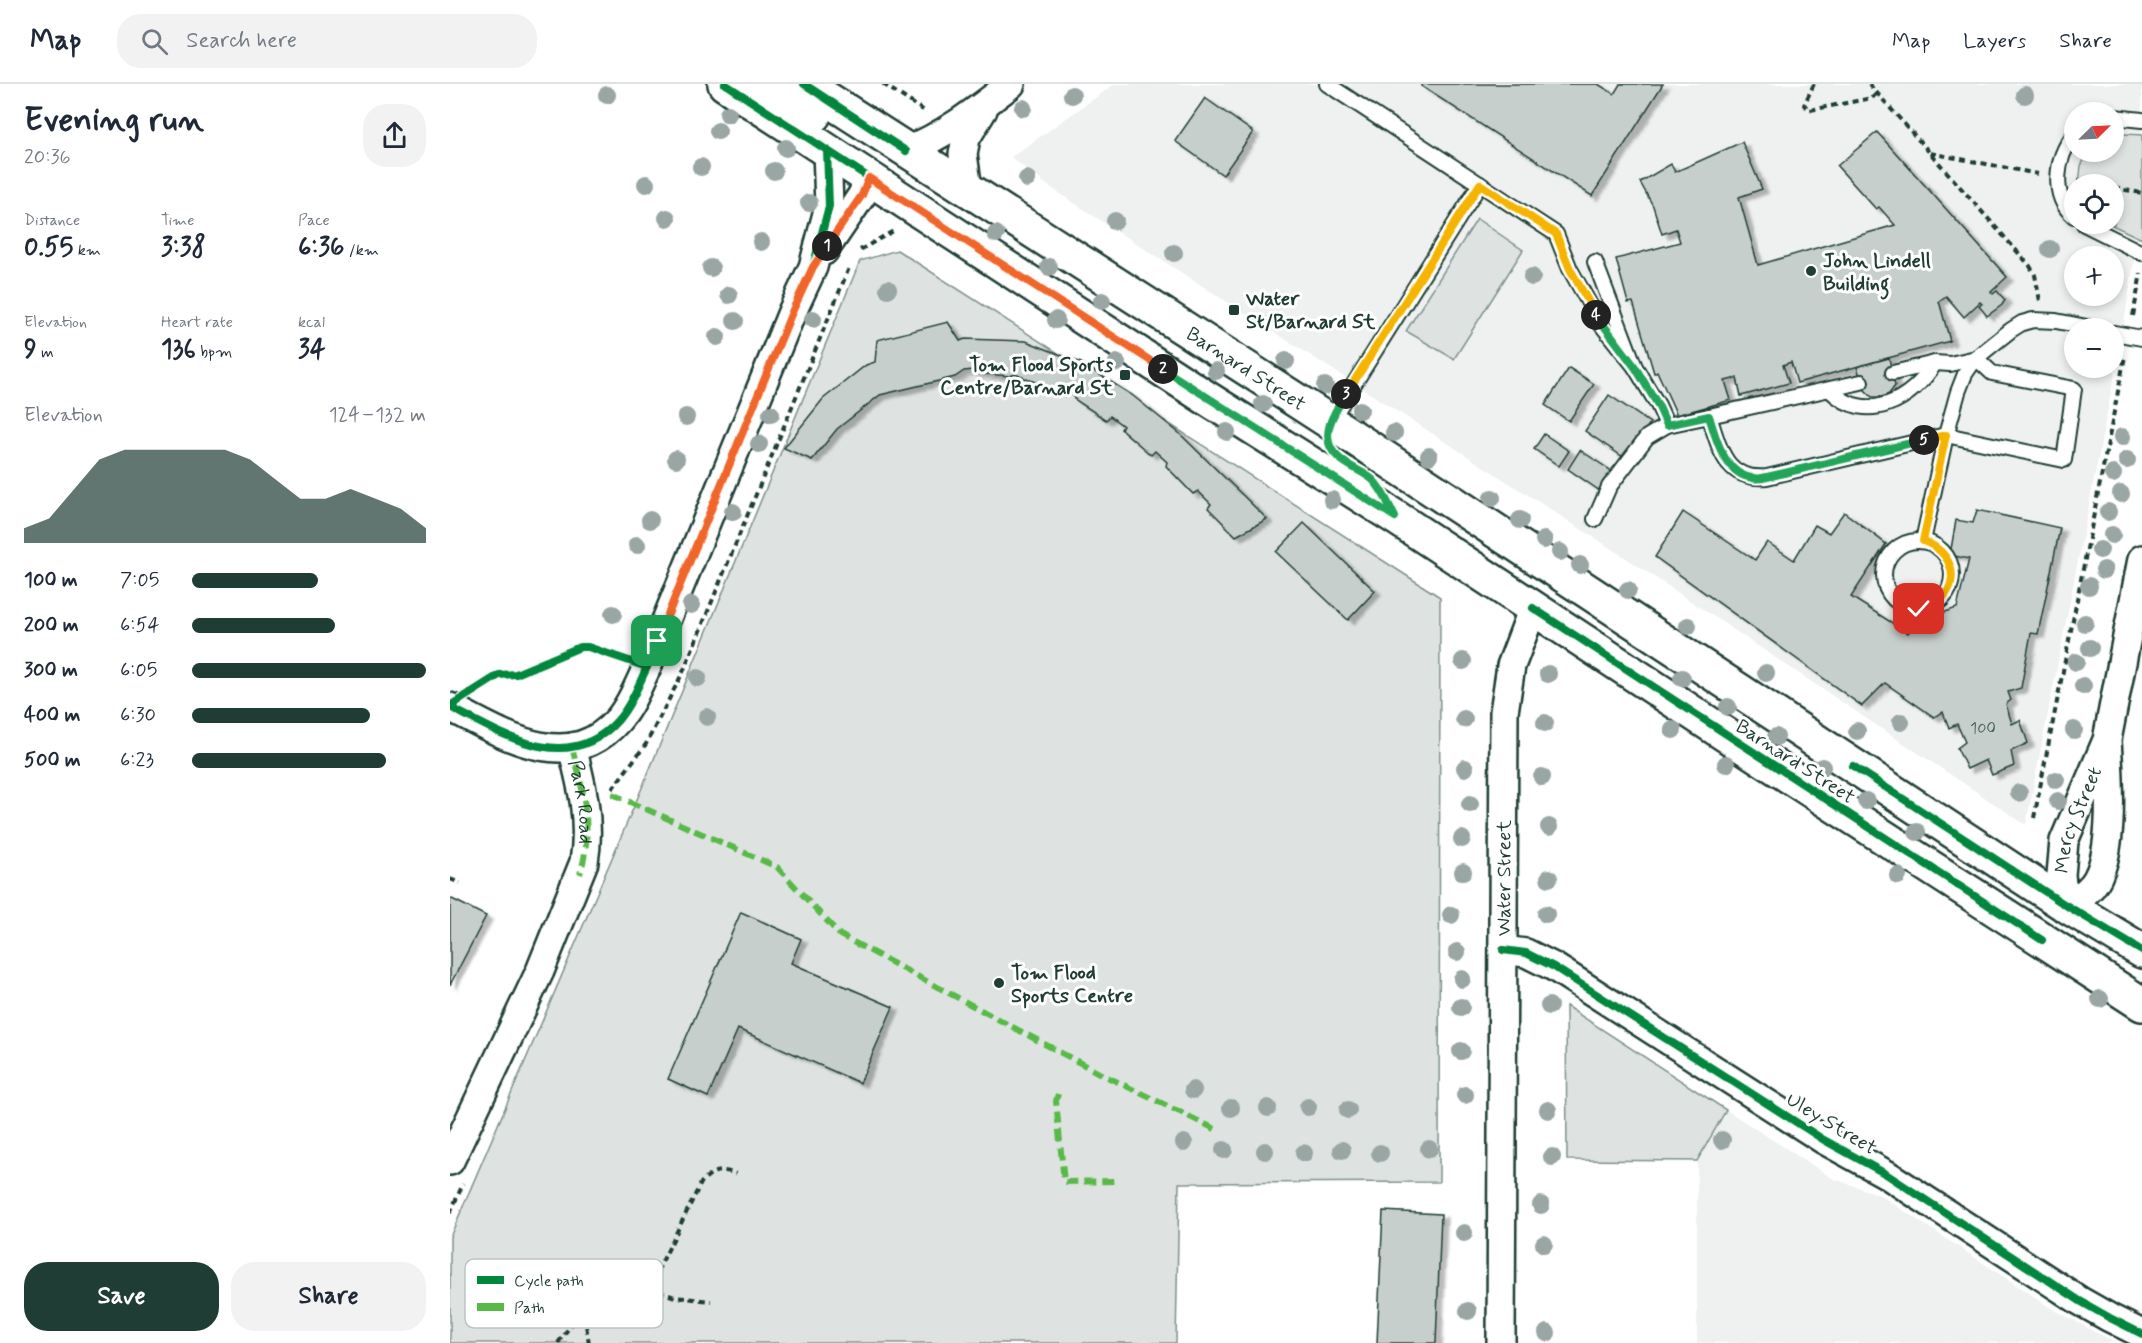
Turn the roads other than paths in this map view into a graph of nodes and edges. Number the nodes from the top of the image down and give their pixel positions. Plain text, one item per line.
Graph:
1 (724, 84) edge
2 (768, 84) edge
3 (804, 84) edge
4 (1011, 84) edge
5 (1327, 84) edge
6 (989, 101) junction
7 (2124, 118) edge
8 (2142, 120) edge
9 (827, 150) junction
10 (906, 151) junction
11 (2064, 152) edge
12 (869, 178) junction
13 (1480, 184) junction
14 (968, 190) junction
15 (2064, 204) edge
16 (2104, 234) edge
17 (2142, 253) edge
18 (1596, 262) dead end
19 (813, 267) junction
20 (2064, 323) edge
21 (1976, 358) junction
22 (1935, 363) junction
23 (1635, 367) junction
24 (1893, 373) dead end
25 (1861, 382) dead end
26 (1830, 390) junction
27 (1709, 416) junction
28 (1330, 422) junction
29 (1667, 425) junction
30 (1946, 435) junction
31 (1395, 517) junction
32 (1594, 519) dead end
33 (1923, 541) junction
34 (2142, 559) edge
35 (1552, 568) junction
36 (1533, 608) junction
37 (450, 707) edge
38 (2107, 740) junction
39 (572, 747) junction
40 (2064, 904) junction
41 (2042, 940) junction
42 (1503, 950) junction
43 (2142, 951) edge
44 (2142, 1004) edge
45 (458, 1170) edge
46 (2142, 1334) edge
47 (1501, 1343) edge

1 - 9 main road, Barnard Street
2 - 12 main road
3 - 10 main road, Barnard Street
4 - 6 street
5 - 13 lane
6 - 10 street
6 - 14 street
7 - 8 lane
9 - 12 main road, Barnard Street
9 - 19 street, Park Road
10 - 14 main road, Barnard Street
11 - 15 lane
12 - 19 street, Park Road
12 - 31 main road, Barnard Street
13 - 23 lane
13 - 28 lane
14 - 28 main road, Barnard Street
16 - 17 lane
18 - 23 lane
19 - 39 street, Park Road
20 - 21 lane
21 - 22 lane
21 - 30 lane
21 - 30 lane
22 - 24 lane
22 - 26 lane
23 - 29 lane
25 - 26 lane
26 - 27 lane
27 - 29 lane
27 - 30 lane
28 - 31 main road
28 - 35 main road, Barnard Street
29 - 32 lane
30 - 33 lane
31 - 36 main road, Barnard Street
33 - 33 lane
34 - 38 street, Mercy Street
35 - 36 main road, Water Street
35 - 40 main road, Barnard Street
36 - 41 main road, Barnard Street
36 - 42 street, Water Street
37 - 39 street
38 - 40 street, Mercy Street
38 - 40 street, Mercy Street
39 - 45 street, Park Road
40 - 41 main road, Mercy Street
40 - 43 main road, Barnard Street
41 - 44 main road, Barnard Street
42 - 46 street, Uley Street
42 - 47 street, Water Street

